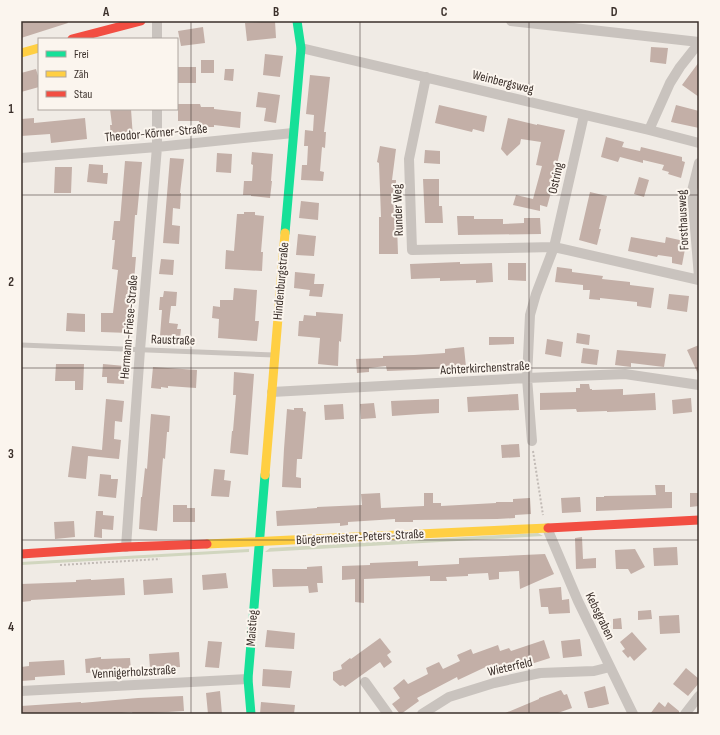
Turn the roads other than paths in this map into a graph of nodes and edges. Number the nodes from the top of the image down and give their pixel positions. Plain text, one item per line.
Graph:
1 (141, 21) edge
2 (157, 21) edge
3 (297, 21) edge
4 (511, 21) edge
5 (76, 38) edge
6 (157, 38) edge
7 (699, 42) edge
8 (38, 48) edge
9 (301, 48) junction
10 (21, 53) edge
11 (426, 77) junction
12 (157, 110) edge
13 (584, 115) junction
14 (649, 130) junction
15 (294, 133) junction
16 (699, 143) edge
17 (158, 147) junction
18 (21, 158) edge
19 (699, 163) edge
20 (554, 247) junction
21 (699, 277) edge
22 (699, 280) edge
23 (21, 345) edge
24 (140, 350) junction
25 (275, 355) junction
26 (527, 378) junction
27 (699, 385) edge
28 (272, 392) junction
29 (532, 441) road end
30 (699, 520) edge
31 (548, 528) junction
32 (259, 542) junction
33 (126, 547) junction
34 (21, 554) edge
35 (610, 667) junction
36 (248, 679) junction
37 (365, 682) dead end
38 (21, 691) edge
39 (699, 696) edge
40 (251, 714) edge
41 (388, 714) edge
42 (422, 714) edge
43 (633, 714) edge
44 (685, 714) edge

1 - 5 street
2 - 6 street
3 - 9 street, Hindenburgstraße
4 - 7 street
7 - 14 street
8 - 10 street
9 - 11 street, Weinbergsweg
9 - 15 street, Hindenburgstraße
11 - 13 street, Weinbergsweg
11 - 20 street, Runder Weg
12 - 17 street, Hermann-Friese-Straße
13 - 14 street, Weinbergsweg
13 - 20 street, Ostring
14 - 16 street, Weinbergsweg
15 - 17 street, Theodor-Körner-Straße
15 - 25 street, Hindenburgstraße
17 - 18 street, Theodor-Körner-Straße
17 - 24 street, Hermann-Friese-Straße
19 - 21 street, Forsthausweg
20 - 22 street
20 - 26 street, Ostring
23 - 24 lane, Raustraße
24 - 25 lane, Raustraße
24 - 33 street, Hermann-Friese-Straße
25 - 28 street, Hindenburgstraße
26 - 27 street, Achterkirchenstraße
26 - 28 street, Achterkirchenstraße
26 - 29 street, Ostring
28 - 32 street, Hindenburgstraße
30 - 31 street, Bürgermeister-Peters-Straße
31 - 32 street, Bürgermeister-Peters-Straße
31 - 35 street, Kebsgraben
32 - 33 street, Bürgermeister-Peters-Straße
32 - 36 street, Maistieg
33 - 34 street, Bürgermeister-Peters-Straße
35 - 42 street, Wieterfeld
35 - 43 street, Kebsgraben
36 - 38 street, Vennigerholzstraße
36 - 40 street, Maistieg
37 - 41 street
39 - 44 street

